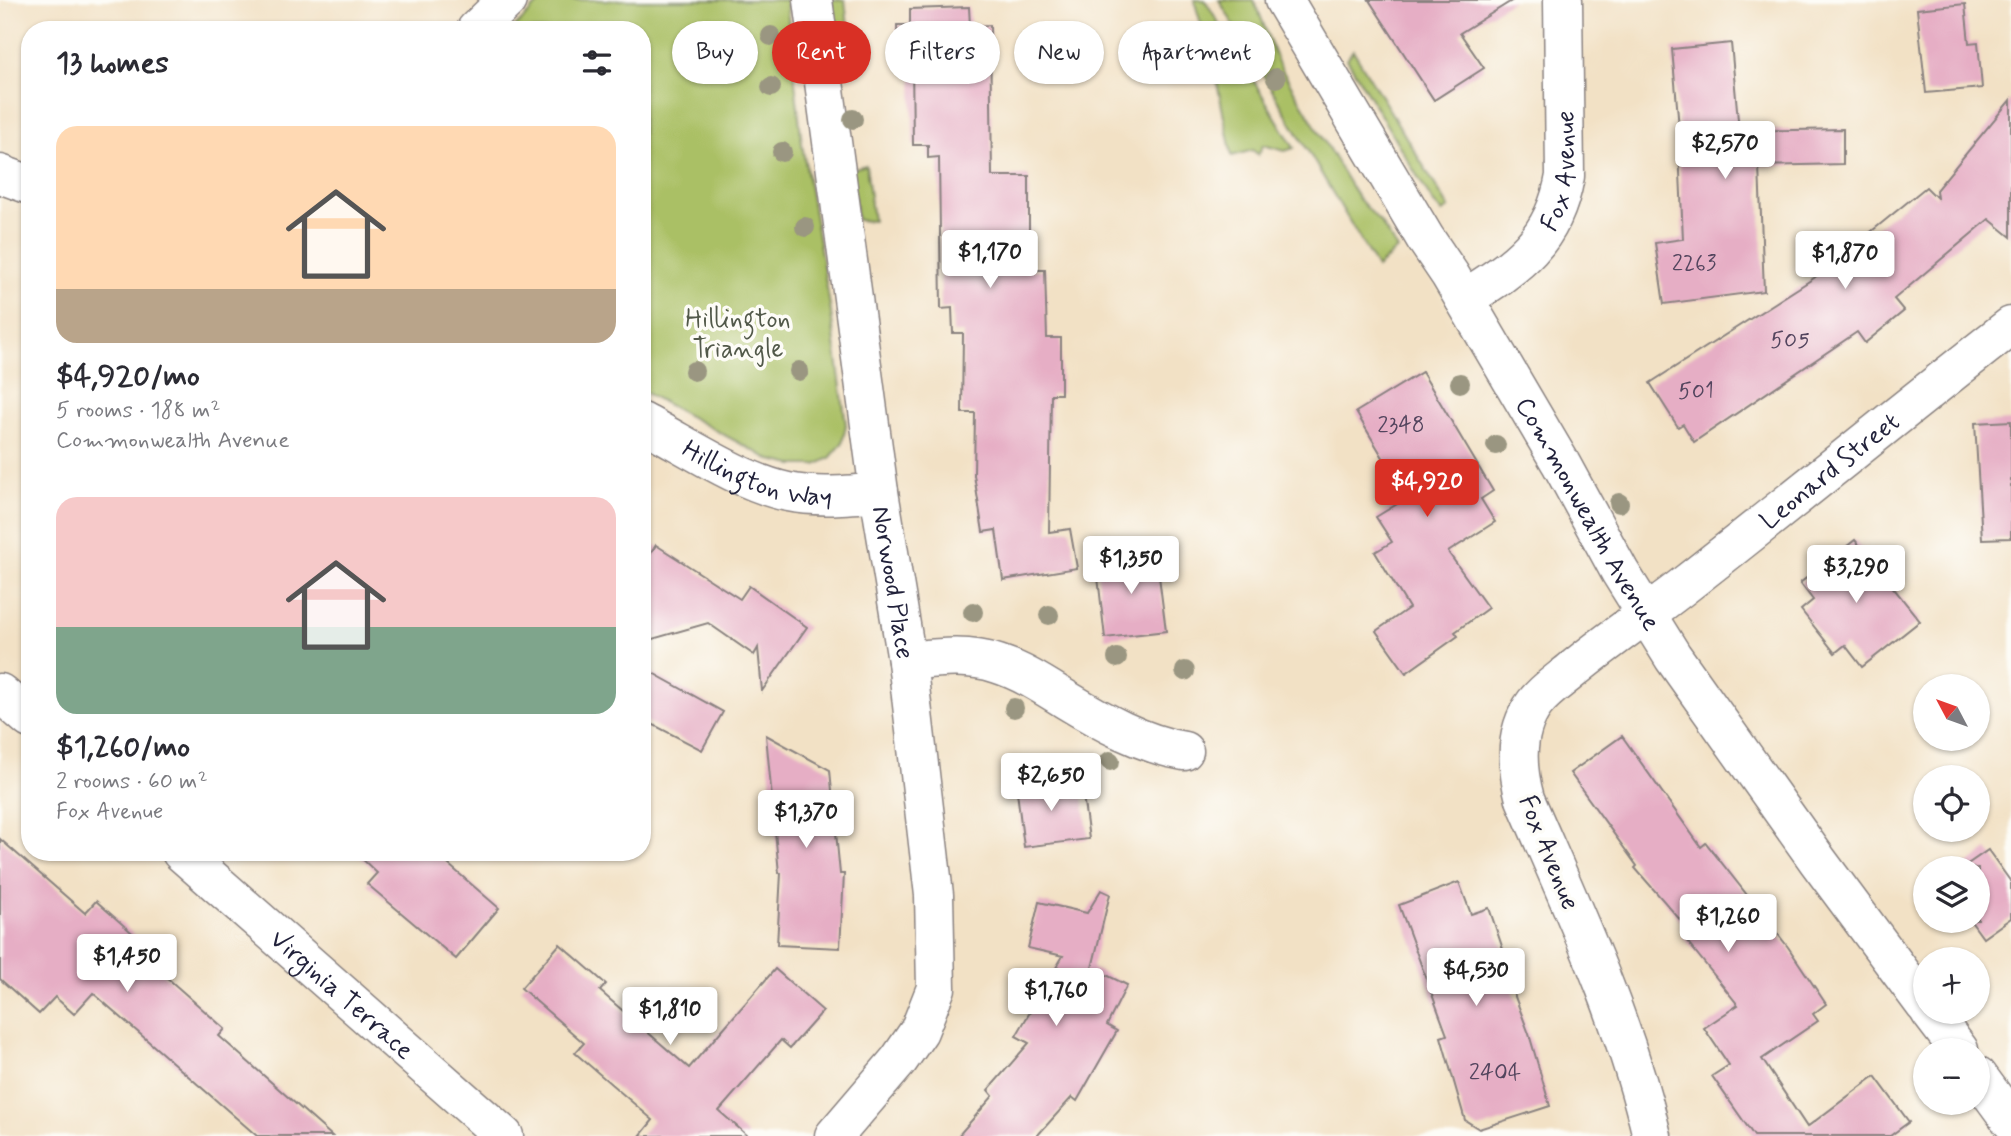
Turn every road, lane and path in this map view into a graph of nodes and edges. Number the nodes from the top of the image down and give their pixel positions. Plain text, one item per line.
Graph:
1 (507, 0) edge
2 (813, 0) edge
3 (1284, 0) edge
4 (1563, 0) edge
5 (485, 21) edge
6 (0, 174) edge
7 (21, 182) edge
8 (1464, 299) junction
9 (2011, 326) edge
10 (651, 427) edge
11 (879, 492) junction
12 (1647, 614) junction
13 (907, 661) junction
14 (0, 693) edge
15 (21, 711) edge
16 (1184, 751) dead end
17 (191, 861) edge
18 (1913, 989) edge
19 (1939, 1024) edge
20 (1950, 1038) edge
21 (1990, 1092) edge
22 (2011, 1121) edge
23 (504, 1136) edge
24 (834, 1136) edge
25 (1652, 1136) edge

1 - 5 street
2 - 11 street, Norwood Place
3 - 8 street, Commonwealth Avenue
4 - 8 street, Fox Avenue
6 - 7 street
8 - 12 street, Commonwealth Avenue
9 - 12 street, Leonard Street
10 - 11 street, Hillington Way
11 - 13 street, Norwood Place
12 - 18 street, Commonwealth Avenue
12 - 25 street, Fox Avenue
13 - 16 street
13 - 24 street, Norwood Place
14 - 15 street
17 - 23 street, Virginia Terrace
19 - 20 street
21 - 22 street

